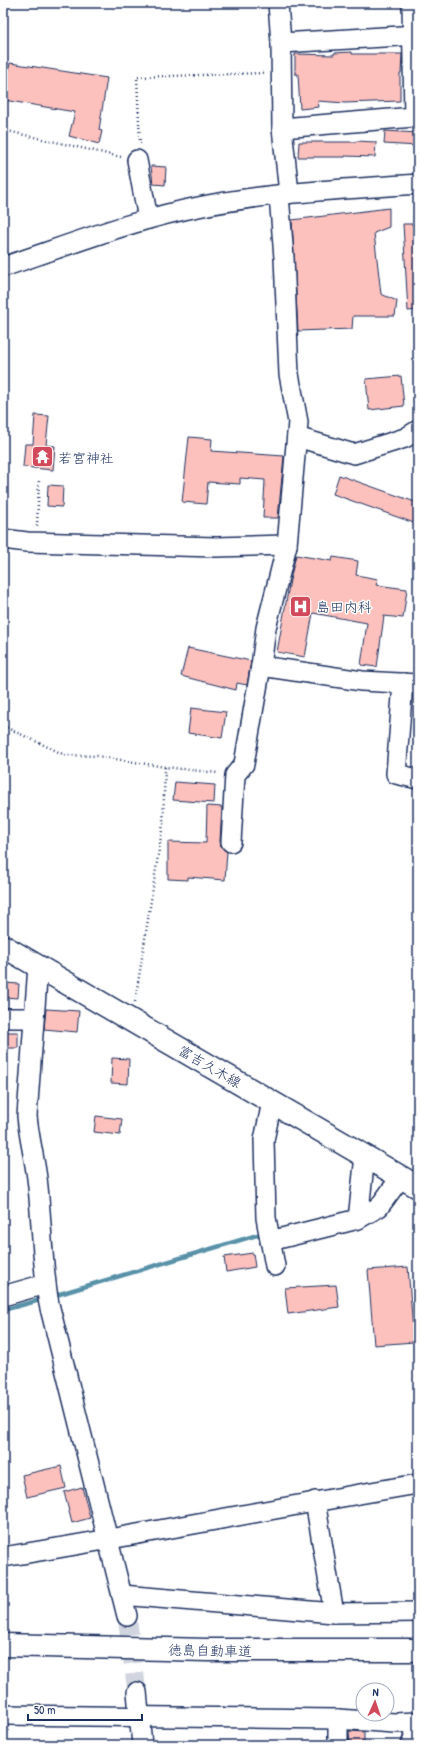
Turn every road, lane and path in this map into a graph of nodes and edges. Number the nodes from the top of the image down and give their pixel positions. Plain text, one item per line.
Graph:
1 (278, 3) edge
2 (412, 3) edge
3 (416, 35) edge
4 (281, 43) junction
5 (282, 72) junction
6 (282, 128) junction
7 (3, 130) edge
8 (137, 160) junction
9 (418, 184) edge
10 (284, 194) junction
11 (148, 219) junction
12 (3, 267) edge
13 (418, 430) edge
14 (297, 437) junction
15 (39, 479) dead end
16 (3, 539) edge
17 (36, 542) junction
18 (286, 545) junction
19 (261, 666) junction
20 (411, 683) edge
21 (3, 726) edge
22 (165, 767) junction
23 (235, 775) junction
24 (418, 779) edge
25 (231, 842) dead end
26 (3, 946) edge
27 (38, 966) junction
28 (3, 1018) edge
29 (34, 1018) junction
30 (132, 1021) junction
31 (272, 1102) junction
32 (365, 1156) junction
33 (410, 1182) edge
34 (358, 1219) junction
35 (270, 1241) junction
36 (275, 1266) dead end
37 (47, 1293) junction
38 (3, 1296) edge
39 (418, 1484) edge
40 (315, 1501) junction
41 (108, 1541) junction
42 (3, 1557) edge
43 (122, 1595) junction
44 (418, 1612) edge
45 (334, 1613) junction
46 (126, 1616) tunnel mouth
47 (3, 1645) edge
48 (207, 1650) junction
49 (418, 1650) edge
50 (3, 1655) edge
51 (137, 1692) tunnel mouth
52 (3, 1715) edge
53 (139, 1716) junction
54 (338, 1719) junction
55 (418, 1724) edge
56 (142, 1745) edge
57 (338, 1745) edge
58 (410, 1745) edge

1 - 4 street
2 - 3 street
3 - 4 street
3 - 6 street
4 - 5 street
5 - 6 street
5 - 8 path
6 - 10 street
7 - 8 path
8 - 11 street
9 - 10 street
10 - 11 street
10 - 14 street
11 - 12 street
13 - 14 street
14 - 18 street
15 - 17 path
16 - 17 street
17 - 18 street
18 - 19 street
19 - 20 street
19 - 23 street
20 - 24 street
21 - 22 path
22 - 23 path
22 - 30 path
23 - 25 street
26 - 27 main road, 富吉久木線
27 - 29 street
27 - 30 main road, 富吉久木線
28 - 29 street
29 - 37 street
30 - 31 main road, 富吉久木線
31 - 32 main road, 富吉久木線
31 - 35 street
32 - 33 main road, 富吉久木線
32 - 34 street
33 - 34 street
34 - 35 street
35 - 36 street
37 - 38 street
37 - 41 street
39 - 40 street
40 - 41 street
40 - 45 street
41 - 42 street
41 - 43 street
43 - 45 street
43 - 46 street
44 - 45 street
47 - 48 main road, 徳島自動車道
48 - 49 main road, 徳島自動車道
48 - 50 main road
51 - 53 street
52 - 53 street
53 - 54 street
53 - 56 street
54 - 55 street
54 - 57 street
55 - 58 street

